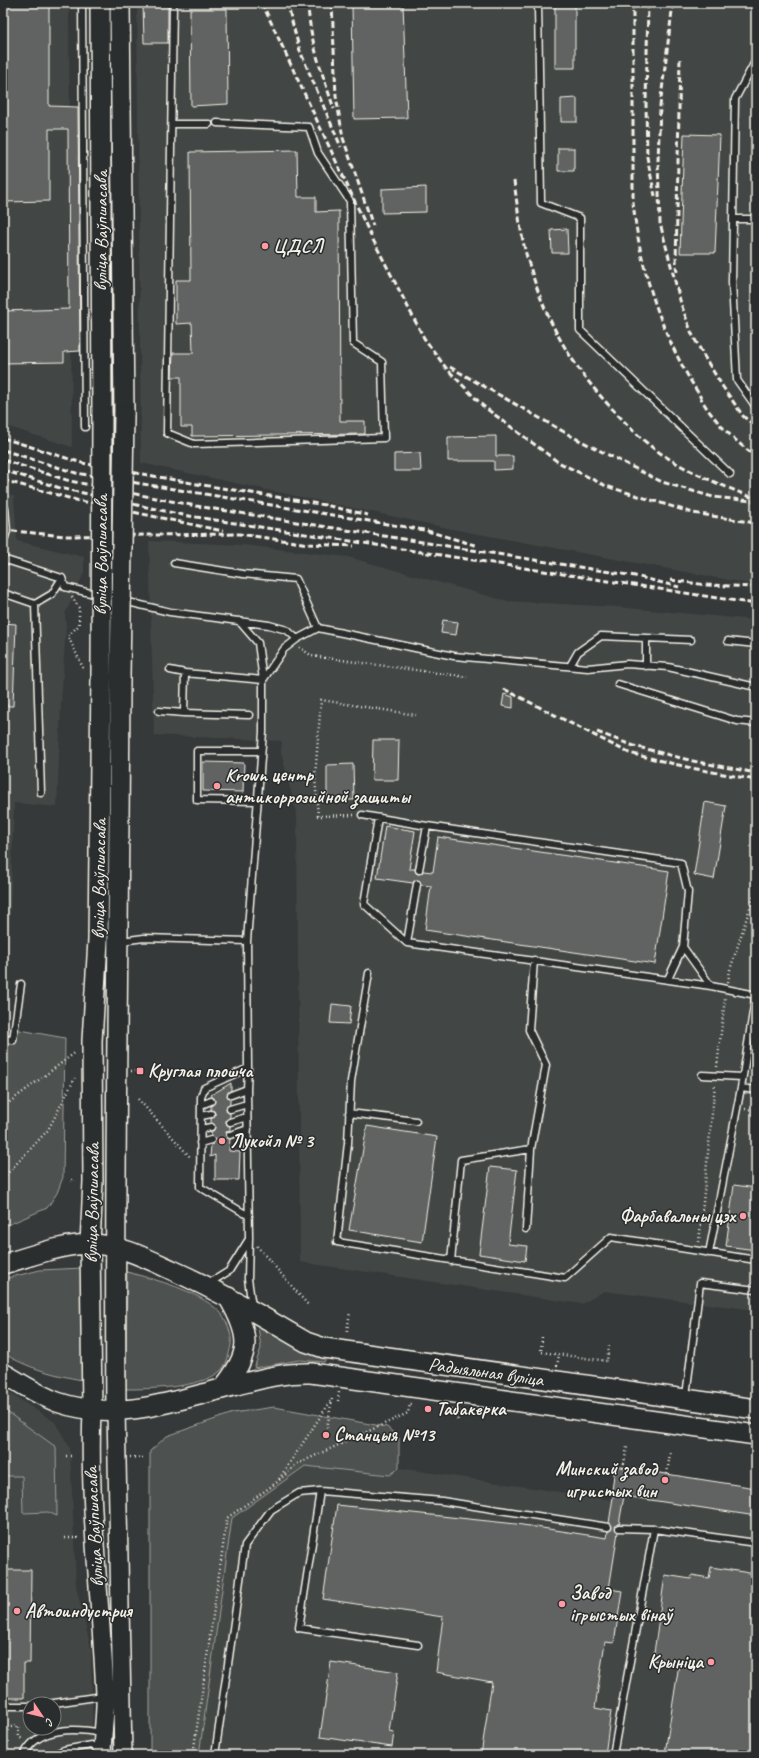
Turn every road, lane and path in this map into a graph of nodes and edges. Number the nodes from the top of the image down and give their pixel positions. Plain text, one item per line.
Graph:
1 (82, 3) edge
2 (100, 3) edge
3 (120, 3) edge
4 (173, 3) edge
5 (538, 3) edge
6 (756, 60) edge
7 (172, 124) junction
8 (209, 124) dead end
9 (218, 124) dead end
10 (733, 219) junction
11 (756, 219) edge
12 (756, 406) edge
13 (85, 427) dead end
14 (730, 474) dead end
15 (3, 507) edge
16 (3, 543) edge
17 (3, 559) edge
18 (174, 563) dead end
19 (62, 578) junction
20 (65, 586) junction
21 (3, 593) edge
22 (110, 598) dead end
23 (117, 599) dead end
24 (35, 604) junction
25 (239, 621) junction
26 (318, 628) junction
27 (646, 638) junction
28 (691, 640) dead end
29 (728, 640) dead end
30 (294, 641) junction
31 (756, 644) edge
32 (570, 666) junction
33 (646, 666) junction
34 (170, 670) dead end
35 (186, 673) junction
36 (94, 676) junction
37 (467, 677) dead end
38 (263, 680) junction
39 (618, 684) dead end
40 (756, 686) edge
41 (159, 711) dead end
42 (184, 713) junction
43 (249, 715) dead end
44 (416, 715) dead end
45 (756, 723) edge
46 (261, 751) junction
47 (41, 793) dead end
48 (258, 801) junction
49 (362, 815) joint
50 (378, 818) junction
51 (427, 826) junction
52 (420, 870) dead end
53 (417, 884) dead end
54 (119, 941) junction
55 (247, 941) junction
56 (408, 943) junction
57 (683, 947) junction
58 (534, 960) junction
59 (369, 973) dead end
60 (668, 979) junction
61 (21, 984) dead end
62 (711, 986) junction
63 (756, 994) edge
64 (3, 1039) edge
65 (76, 1052) dead end
66 (248, 1068) junction
67 (702, 1075) dead end
68 (742, 1077) junction
69 (75, 1078) dead end
70 (741, 1088) junction
71 (247, 1089) junction
72 (756, 1090) edge
73 (230, 1095) dead end
74 (138, 1099) dead end
75 (211, 1101) dead end
76 (247, 1104) junction
77 (200, 1105) junction
78 (3, 1107) edge
79 (230, 1109) dead end
80 (349, 1113) junction
81 (211, 1114) dead end
82 (201, 1116) junction
83 (247, 1117) junction
84 (416, 1121) dead end
85 (230, 1122) dead end
86 (211, 1127) dead end
87 (200, 1129) junction
88 (248, 1129) junction
89 (230, 1135) dead end
90 (211, 1140) dead end
91 (200, 1143) junction
92 (531, 1149) junction
93 (200, 1169) junction
94 (3, 1178) edge
95 (71, 1180) dead end
96 (75, 1180) dead end
97 (249, 1216) junction
98 (526, 1229) dead end
99 (249, 1237) junction
100 (90, 1244) junction
101 (115, 1246) junction
102 (709, 1253) junction
103 (756, 1260) edge
104 (451, 1261) junction
105 (3, 1264) edge
106 (206, 1285) junction
107 (756, 1290) edge
108 (228, 1297) junction
109 (309, 1306) dead end
110 (253, 1310) junction
111 (350, 1312) dead end
112 (347, 1331) dead end
113 (542, 1337) dead end
114 (609, 1345) dead end
115 (3, 1373) edge
116 (222, 1389) junction
117 (686, 1400) junction
118 (417, 1405) dead end
119 (439, 1408) dead end
120 (756, 1409) edge
121 (92, 1410) junction
122 (116, 1411) junction
123 (457, 1422) dead end
124 (327, 1428) dead end
125 (756, 1435) edge
126 (627, 1447) dead end
127 (670, 1453) dead end
128 (66, 1456) dead end
129 (71, 1456) dead end
130 (130, 1457) dead end
131 (143, 1458) dead end
132 (624, 1468) dead end
133 (667, 1474) dead end
134 (276, 1483) junction
135 (320, 1491) junction
136 (608, 1527) dead end
137 (619, 1528) dead end
138 (654, 1529) junction
139 (756, 1542) edge
140 (418, 1645) dead end
141 (105, 1696) junction
142 (62, 1701) edge
143 (3, 1706) edge
144 (22, 1706) edge
145 (3, 1728) edge
146 (104, 1733) junction
147 (28, 1739) dead end
148 (102, 1753) edge
149 (24, 1755) edge
150 (53, 1755) edge
151 (123, 1755) edge
152 (193, 1755) edge
153 (216, 1755) edge
154 (613, 1755) edge

1 - 13 lane
2 - 36 main road, вуліца Ваўпшасава, bridge
3 - 54 main road, вуліца Ваўпшасава, bridge
4 - 7 lane
5 - 14 lane
6 - 10 lane
7 - 8 lane
7 - 9 lane
10 - 11 lane
10 - 12 lane
15 - 16 lane
17 - 19 lane
18 - 26 lane
19 - 20 lane
19 - 24 lane
20 - 22 lane
20 - 36 path
21 - 24 lane
23 - 25 lane
24 - 47 lane
25 - 30 lane
25 - 38 lane
26 - 30 lane
26 - 32 lane
27 - 28 lane
27 - 32 lane
27 - 33 lane
29 - 31 lane
30 - 37 path
30 - 38 lane
32 - 33 lane
33 - 40 lane
34 - 35 lane
35 - 38 lane
35 - 42 lane
36 - 100 main road, вуліца Ваўпшасава
38 - 46 lane
39 - 45 lane
41 - 42 lane
42 - 43 lane
44 - 49 path
46 - 48 lane
46 - 48 lane
48 - 55 lane
49 - 50 lane
50 - 51 lane
50 - 56 lane
51 - 52 lane
51 - 57 lane
53 - 56 lane
54 - 55 lane
54 - 101 main road, вуліца Ваўпшасава
55 - 66 lane
56 - 58 lane
57 - 60 lane
57 - 62 lane
58 - 60 lane
58 - 92 lane
59 - 80 lane
60 - 62 lane
61 - 64 lane
62 - 63 lane
63 - 68 lane
65 - 78 path
66 - 71 lane
66 - 77 lane
67 - 68 lane
68 - 70 lane
69 - 94 path
70 - 72 lane
70 - 102 lane
71 - 73 lane
71 - 76 lane
74 - 93 path
75 - 77 lane
76 - 79 lane
76 - 83 lane
77 - 82 lane
80 - 84 lane
80 - 104 lane
81 - 82 lane
82 - 87 lane
83 - 85 lane
83 - 88 lane
86 - 87 lane
87 - 91 lane
88 - 89 lane
88 - 97 lane
90 - 91 lane
91 - 93 lane
92 - 98 lane
92 - 104 lane
93 - 97 lane
95 - 96 path
97 - 99 lane
99 - 106 lane
99 - 109 path
99 - 110 lane
100 - 101 main road, Радыяльная вуліца
100 - 105 main road, Радыяльная вуліца
100 - 121 main road, вуліца Ваўпшасава
101 - 106 main road, Радыяльная вуліца
101 - 122 main road, вуліца Ваўпшасава
102 - 103 lane
102 - 104 lane
106 - 108 main road, Радыяльная вуліца
107 - 117 lane
108 - 110 main road, Радыяльная вуліца
108 - 116 main road
110 - 117 main road, Радыяльная вуліца
111 - 112 path
113 - 114 path
115 - 121 main road, Радыяльная вуліца
116 - 122 main road, Радыяльная вуліца
116 - 125 main road, Радыяльная вуліца
117 - 120 main road, Радыяльная вуліца
118 - 134 path
119 - 123 path
121 - 122 main road, Радыяльная вуліца
121 - 141 main road, вуліца Ваўпшасава
122 - 151 main road, вуліца Ваўпшасава
124 - 134 path
126 - 132 path
127 - 133 path
128 - 129 path
130 - 131 path
134 - 152 path
135 - 136 lane
135 - 140 lane
135 - 153 lane
137 - 138 lane
138 - 139 lane
138 - 154 lane
141 - 142 lane
141 - 146 main road, вуліца Ваўпшасава
143 - 144 lane
145 - 147 path
146 - 148 main road, вуліца Ваўпшасава
146 - 149 lane
148 - 150 lane

